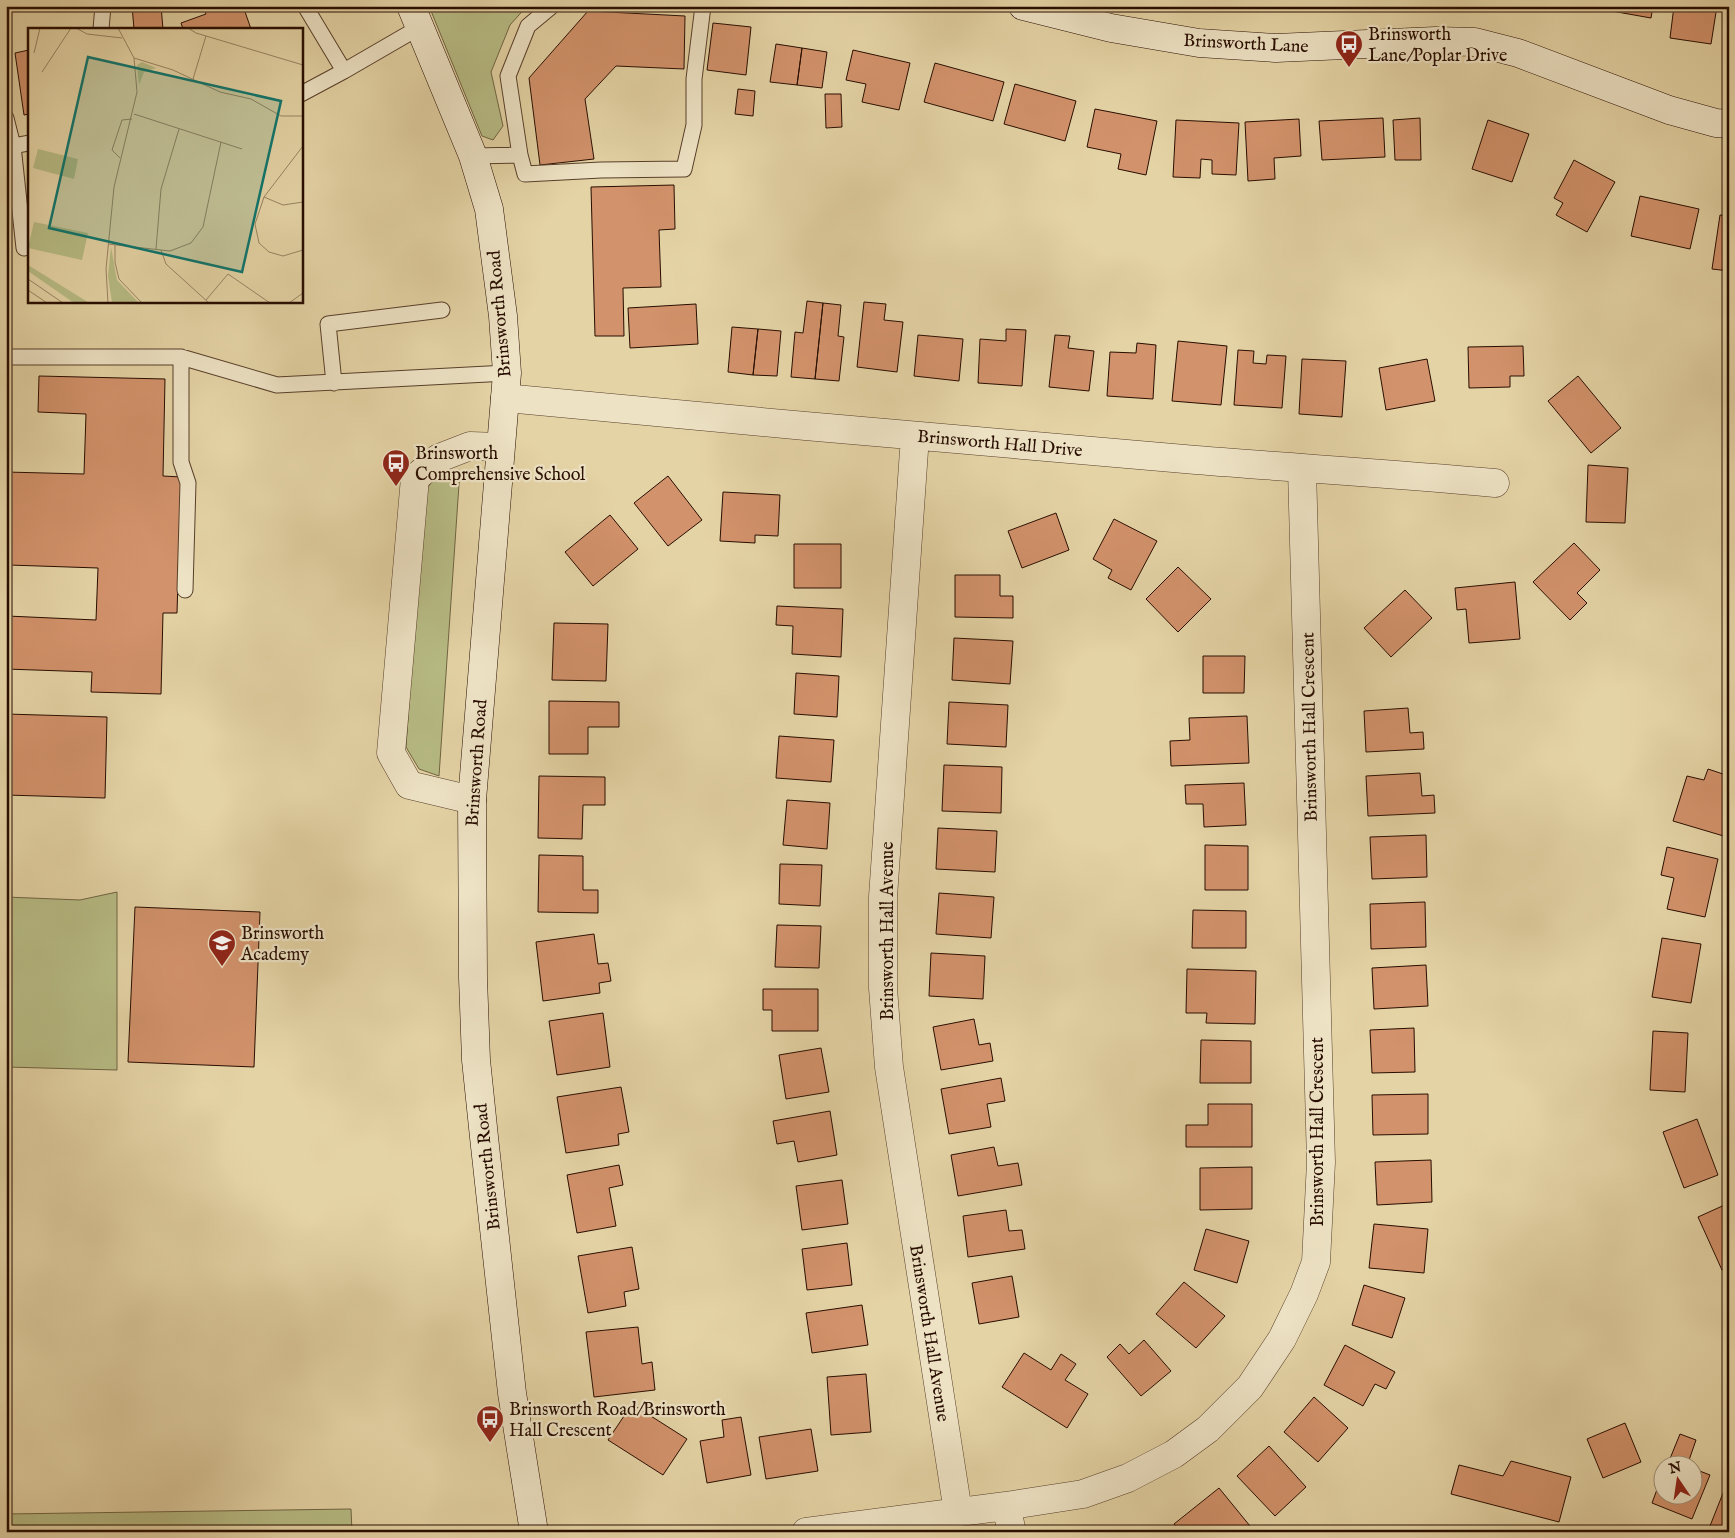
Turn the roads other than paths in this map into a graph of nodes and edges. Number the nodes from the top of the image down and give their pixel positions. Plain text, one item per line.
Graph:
1 (104, 6) edge
2 (305, 6) edge
3 (552, 6) edge
4 (703, 6) edge
5 (1023, 6) edge
6 (416, 17) edge
7 (100, 28) edge
8 (344, 71) junction
9 (302, 93) edge
10 (6, 118) edge
11 (1729, 124) edge
12 (28, 143) edge
13 (13, 146) junction
14 (520, 155) junction
15 (473, 156) junction
16 (24, 248) dead end
17 (442, 310) dead end
18 (6, 357) edge
19 (181, 357) junction
20 (334, 383) junction
21 (506, 386) junction
22 (915, 436) junction
23 (500, 447) junction
24 (1302, 469) junction
25 (1495, 483) dead end
26 (185, 590) dead end
27 (472, 800) junction
28 (958, 1512) junction
29 (1008, 1519) edge
30 (534, 1532) edge
31 (806, 1532) edge

1 - 7 lane
2 - 8 lane
3 - 14 lane
4 - 14 lane
5 - 11 street, Brinsworth Lane
6 - 8 lane
6 - 15 street, Brinsworth Road
8 - 9 lane
10 - 13 lane
12 - 13 lane
13 - 16 lane
14 - 15 lane
15 - 21 street, Brinsworth Road
17 - 20 lane
18 - 19 lane
19 - 20 lane
19 - 26 lane
20 - 21 lane
21 - 22 street, Brinsworth Hall Drive
21 - 23 street, Brinsworth Road
22 - 24 street, Brinsworth Hall Drive
22 - 28 street, Brinsworth Hall Avenue
23 - 27 street, Brinsworth Road
23 - 27 street
24 - 25 street, Brinsworth Hall Drive
24 - 29 street, Brinsworth Hall Crescent
27 - 30 street, Brinsworth Road
28 - 29 street, Brinsworth Hall Crescent
28 - 31 street, Brinsworth Hall Crescent

